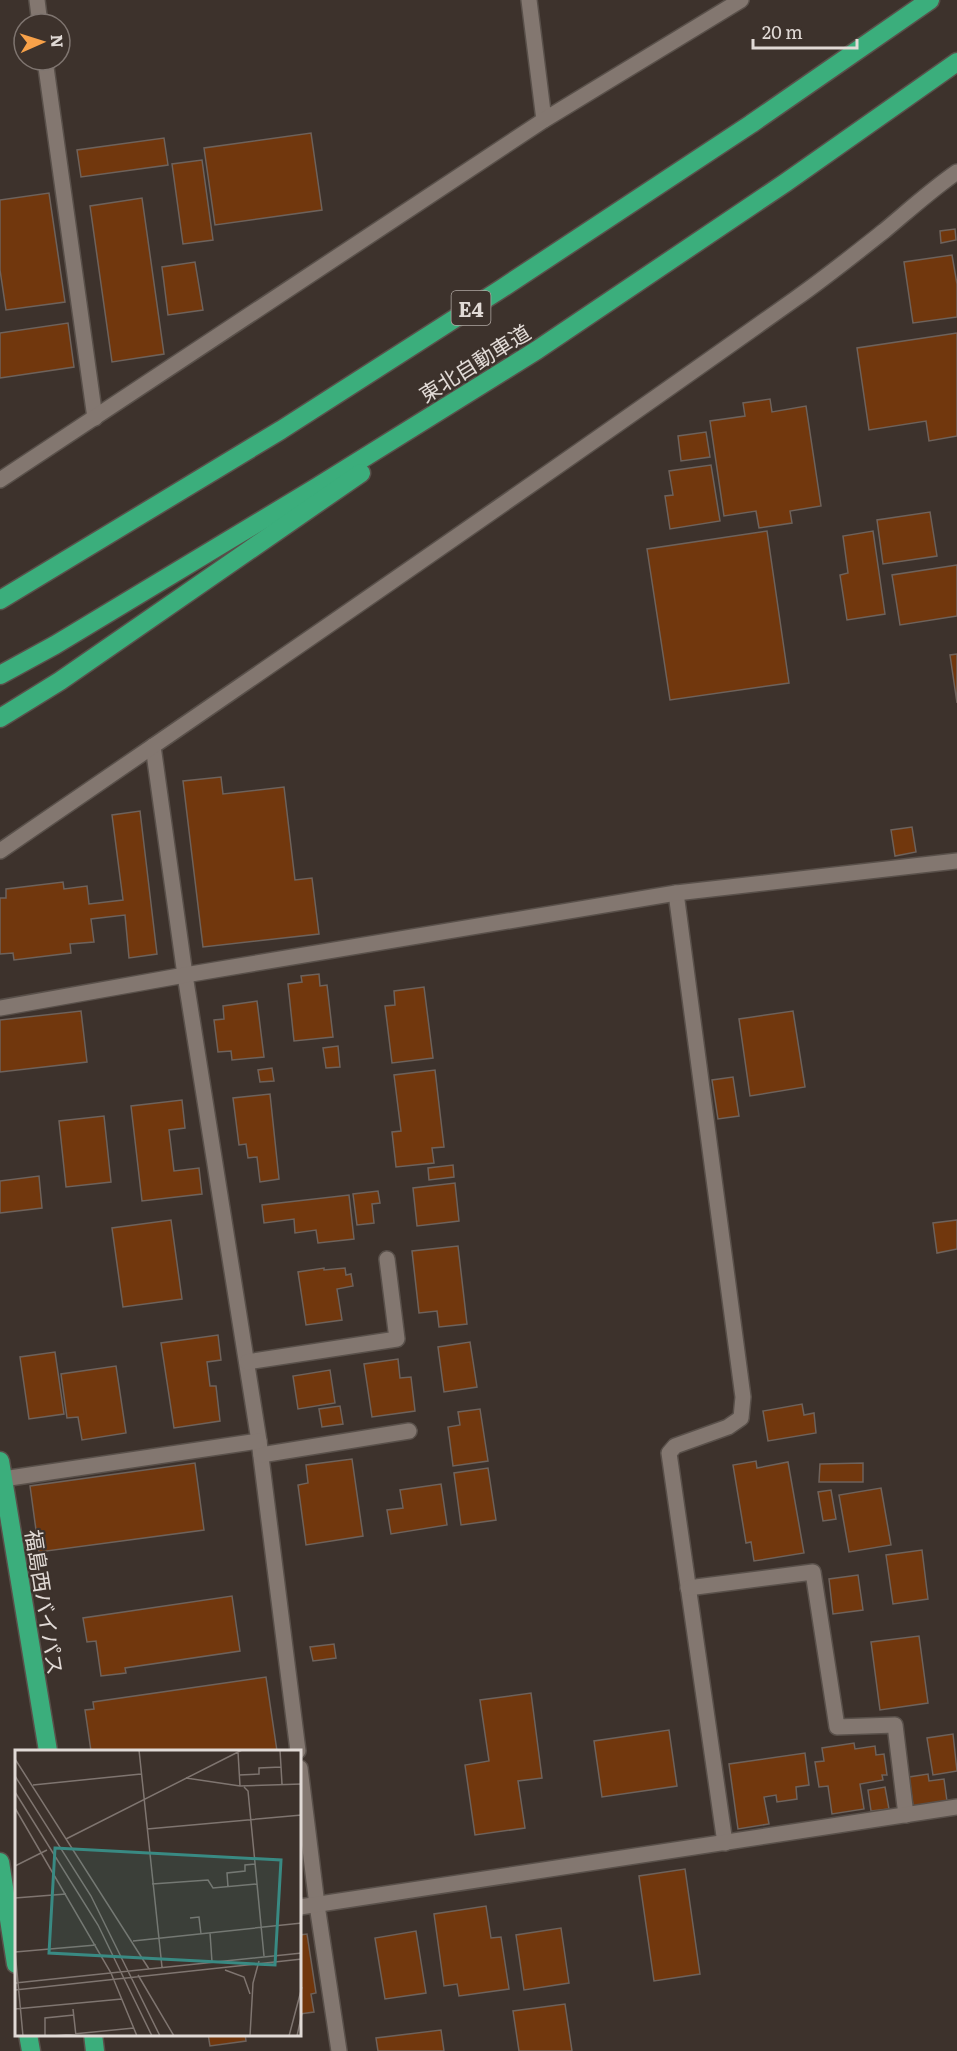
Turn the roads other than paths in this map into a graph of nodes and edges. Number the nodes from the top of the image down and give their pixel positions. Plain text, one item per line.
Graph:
1 (529, 0) edge
2 (741, 0) edge
3 (930, 0) edge
4 (957, 62) edge
5 (47, 72) edge
6 (544, 120) junction
7 (957, 172) edge
8 (537, 350) junction
9 (94, 418) junction
10 (0, 480) edge
11 (0, 600) edge
12 (0, 675) edge
13 (0, 718) edge
14 (153, 746) junction
15 (0, 851) edge
16 (957, 861) edge
17 (676, 893) junction
18 (185, 975) junction
19 (0, 1008) edge
20 (387, 1259) dead end
21 (247, 1362) junction
22 (409, 1431) dead end
23 (260, 1448) junction
24 (0, 1461) edge
25 (3, 1479) junction
26 (688, 1588) junction
27 (48, 1750) edge
28 (298, 1750) edge
29 (302, 1784) edge
30 (957, 1807) edge
31 (906, 1815) junction
32 (725, 1843) junction
33 (1, 1871) edge
34 (15, 1887) edge
35 (317, 1905) junction
36 (302, 1907) edge
37 (15, 1958) edge
38 (28, 2036) edge
39 (93, 2036) edge
40 (31, 2051) edge
41 (95, 2051) edge
42 (339, 2051) edge

1 - 6 street
2 - 6 street
3 - 11 highway, E4
4 - 8 highway, 東北自動車道
5 - 9 street
6 - 9 street
7 - 14 street
8 - 12 highway, 東北自動車道
8 - 13 highway
9 - 10 street
14 - 15 street
14 - 18 street
16 - 17 street
17 - 18 street
17 - 26 street
18 - 19 street
18 - 21 street
20 - 21 street
21 - 23 street
22 - 23 street
23 - 25 street
23 - 28 street
24 - 25 highway, 福島西バイパス
25 - 27 highway, 福島西バイパス
26 - 31 street
26 - 32 street
29 - 35 street
30 - 31 street
31 - 32 street
32 - 35 street
33 - 34 highway
33 - 37 highway
35 - 36 street
35 - 42 street
38 - 40 highway
39 - 41 highway

